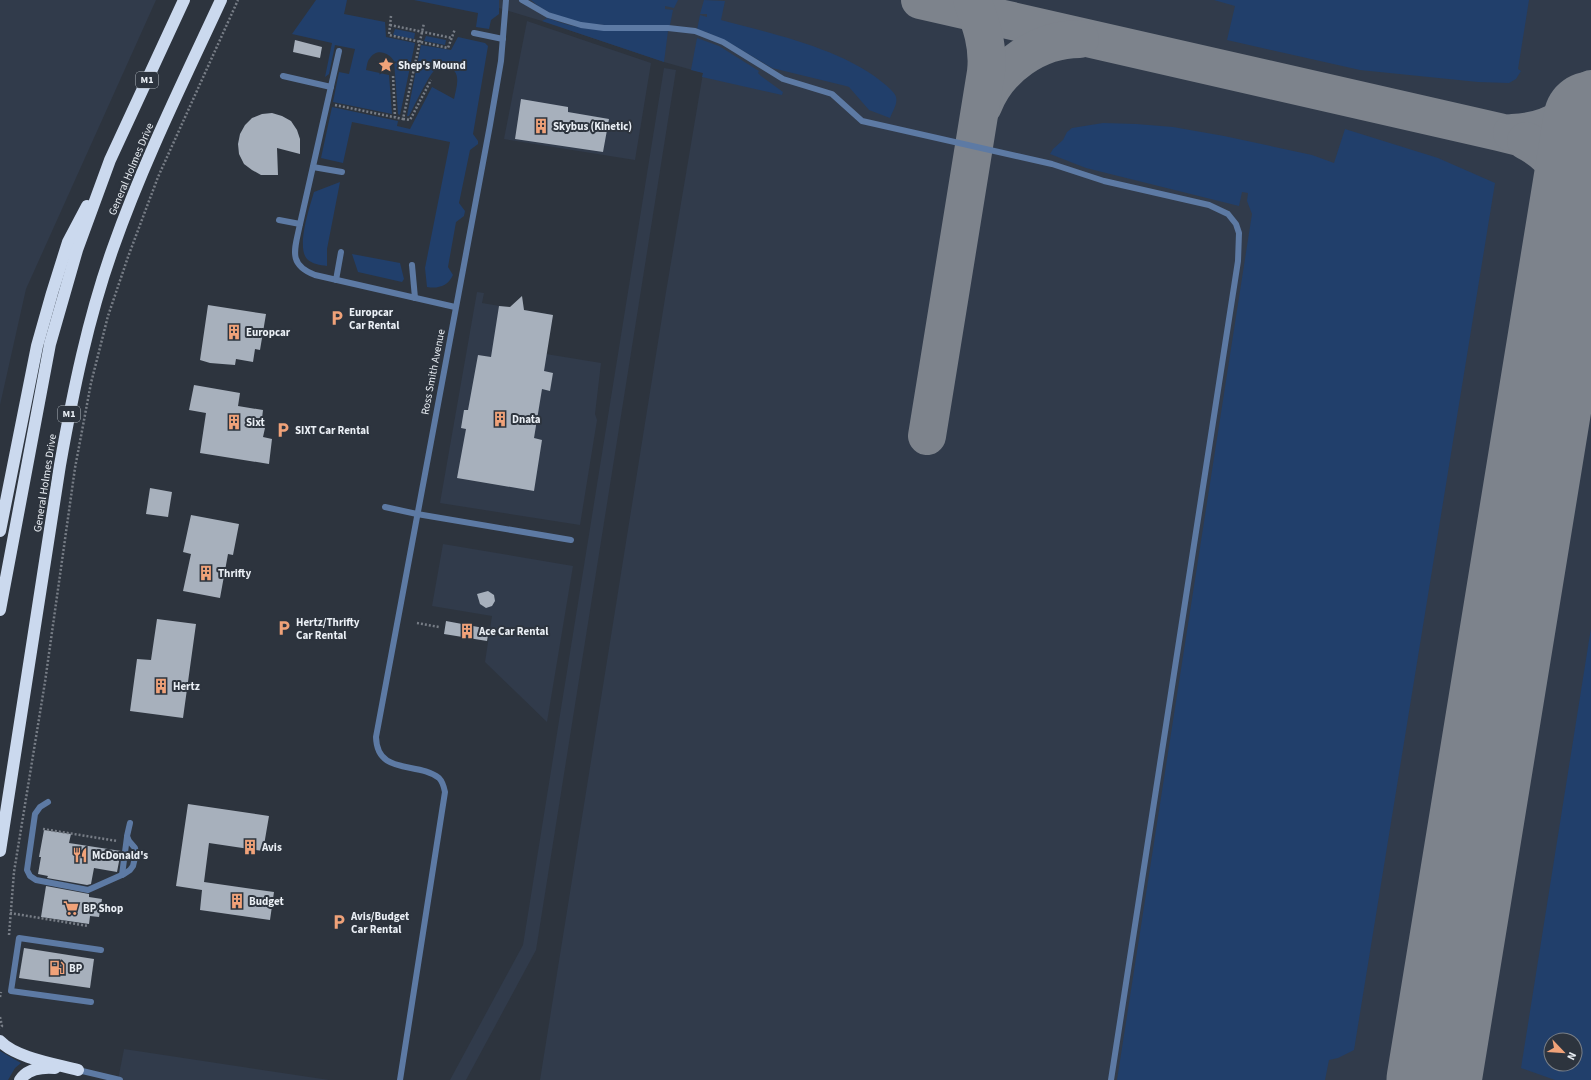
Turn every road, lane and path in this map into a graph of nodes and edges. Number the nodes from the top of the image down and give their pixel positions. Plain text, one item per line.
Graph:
1 (184, 0) edge
2 (221, 0) edge
3 (238, 0) edge
4 (506, 0) edge
5 (522, 0) edge
6 (391, 16) dead end
7 (424, 22) dead end
8 (390, 25) junction
9 (455, 29) dead end
10 (421, 32) junction
11 (474, 33) dead end
12 (452, 38) junction
13 (503, 39) junction
14 (419, 42) junction
15 (339, 51) dead end
16 (282, 76) dead end
17 (392, 76) dead end
18 (431, 80) dead end
19 (331, 87) junction
20 (327, 103) junction
21 (396, 117) junction
22 (403, 119) junction
23 (110, 160) junction
24 (313, 167) junction
25 (342, 172) dead end
26 (279, 220) dead end
27 (300, 224) junction
28 (341, 252) dead end
29 (412, 265) dead end
30 (336, 280) junction
31 (415, 298) junction
32 (455, 308) junction
33 (385, 507) dead end
34 (417, 514) junction
35 (0, 531) edge
36 (571, 540) dead end
37 (0, 610) edge
38 (417, 623) dead end
39 (439, 627) dead end
40 (48, 802) dead end
41 (130, 823) dead end
42 (42, 835) dead end
43 (127, 836) junction
44 (119, 845) dead end
45 (0, 850) edge
46 (122, 875) junction
47 (10, 914) junction
48 (88, 926) dead end
49 (8, 940) dead end
50 (101, 950) dead end
51 (1, 990) dead end
52 (0, 997) edge
53 (91, 1002) dead end
54 (0, 1017) edge
55 (1, 1027) edge
56 (0, 1040) edge
57 (78, 1070) junction
58 (20, 1080) edge
59 (120, 1080) edge
60 (400, 1080) edge
61 (1111, 1080) edge

1 - 23 highway, General Holmes Drive / M1
2 - 45 highway, General Holmes Drive / M1
3 - 47 path
4 - 13 lane, Ross Smith Avenue
5 - 61 lane
6 - 8 path
7 - 10 path
8 - 10 path
8 - 14 path
9 - 12 path
10 - 12 path
10 - 14 path
11 - 13 lane
12 - 14 path
13 - 32 lane, Ross Smith Avenue
14 - 22 path
15 - 19 lane
16 - 19 lane
17 - 21 path
18 - 22 path
19 - 20 lane
20 - 21 path
20 - 24 lane
21 - 22 path
23 - 35 highway
23 - 37 highway, General Holmes Drive / M1
24 - 25 lane
24 - 27 lane
26 - 27 lane
27 - 30 lane
28 - 30 lane
29 - 31 lane
30 - 31 lane
31 - 32 lane
32 - 34 lane, Ross Smith Avenue
33 - 34 lane
34 - 36 lane
34 - 60 lane, Ross Smith Avenue
38 - 39 path
40 - 46 lane
41 - 43 lane
42 - 44 path
43 - 46 lane
43 - 46 lane
47 - 48 path
47 - 49 path
50 - 53 lane
51 - 52 path
54 - 55 path
56 - 57 highway
57 - 58 highway
57 - 59 lane

